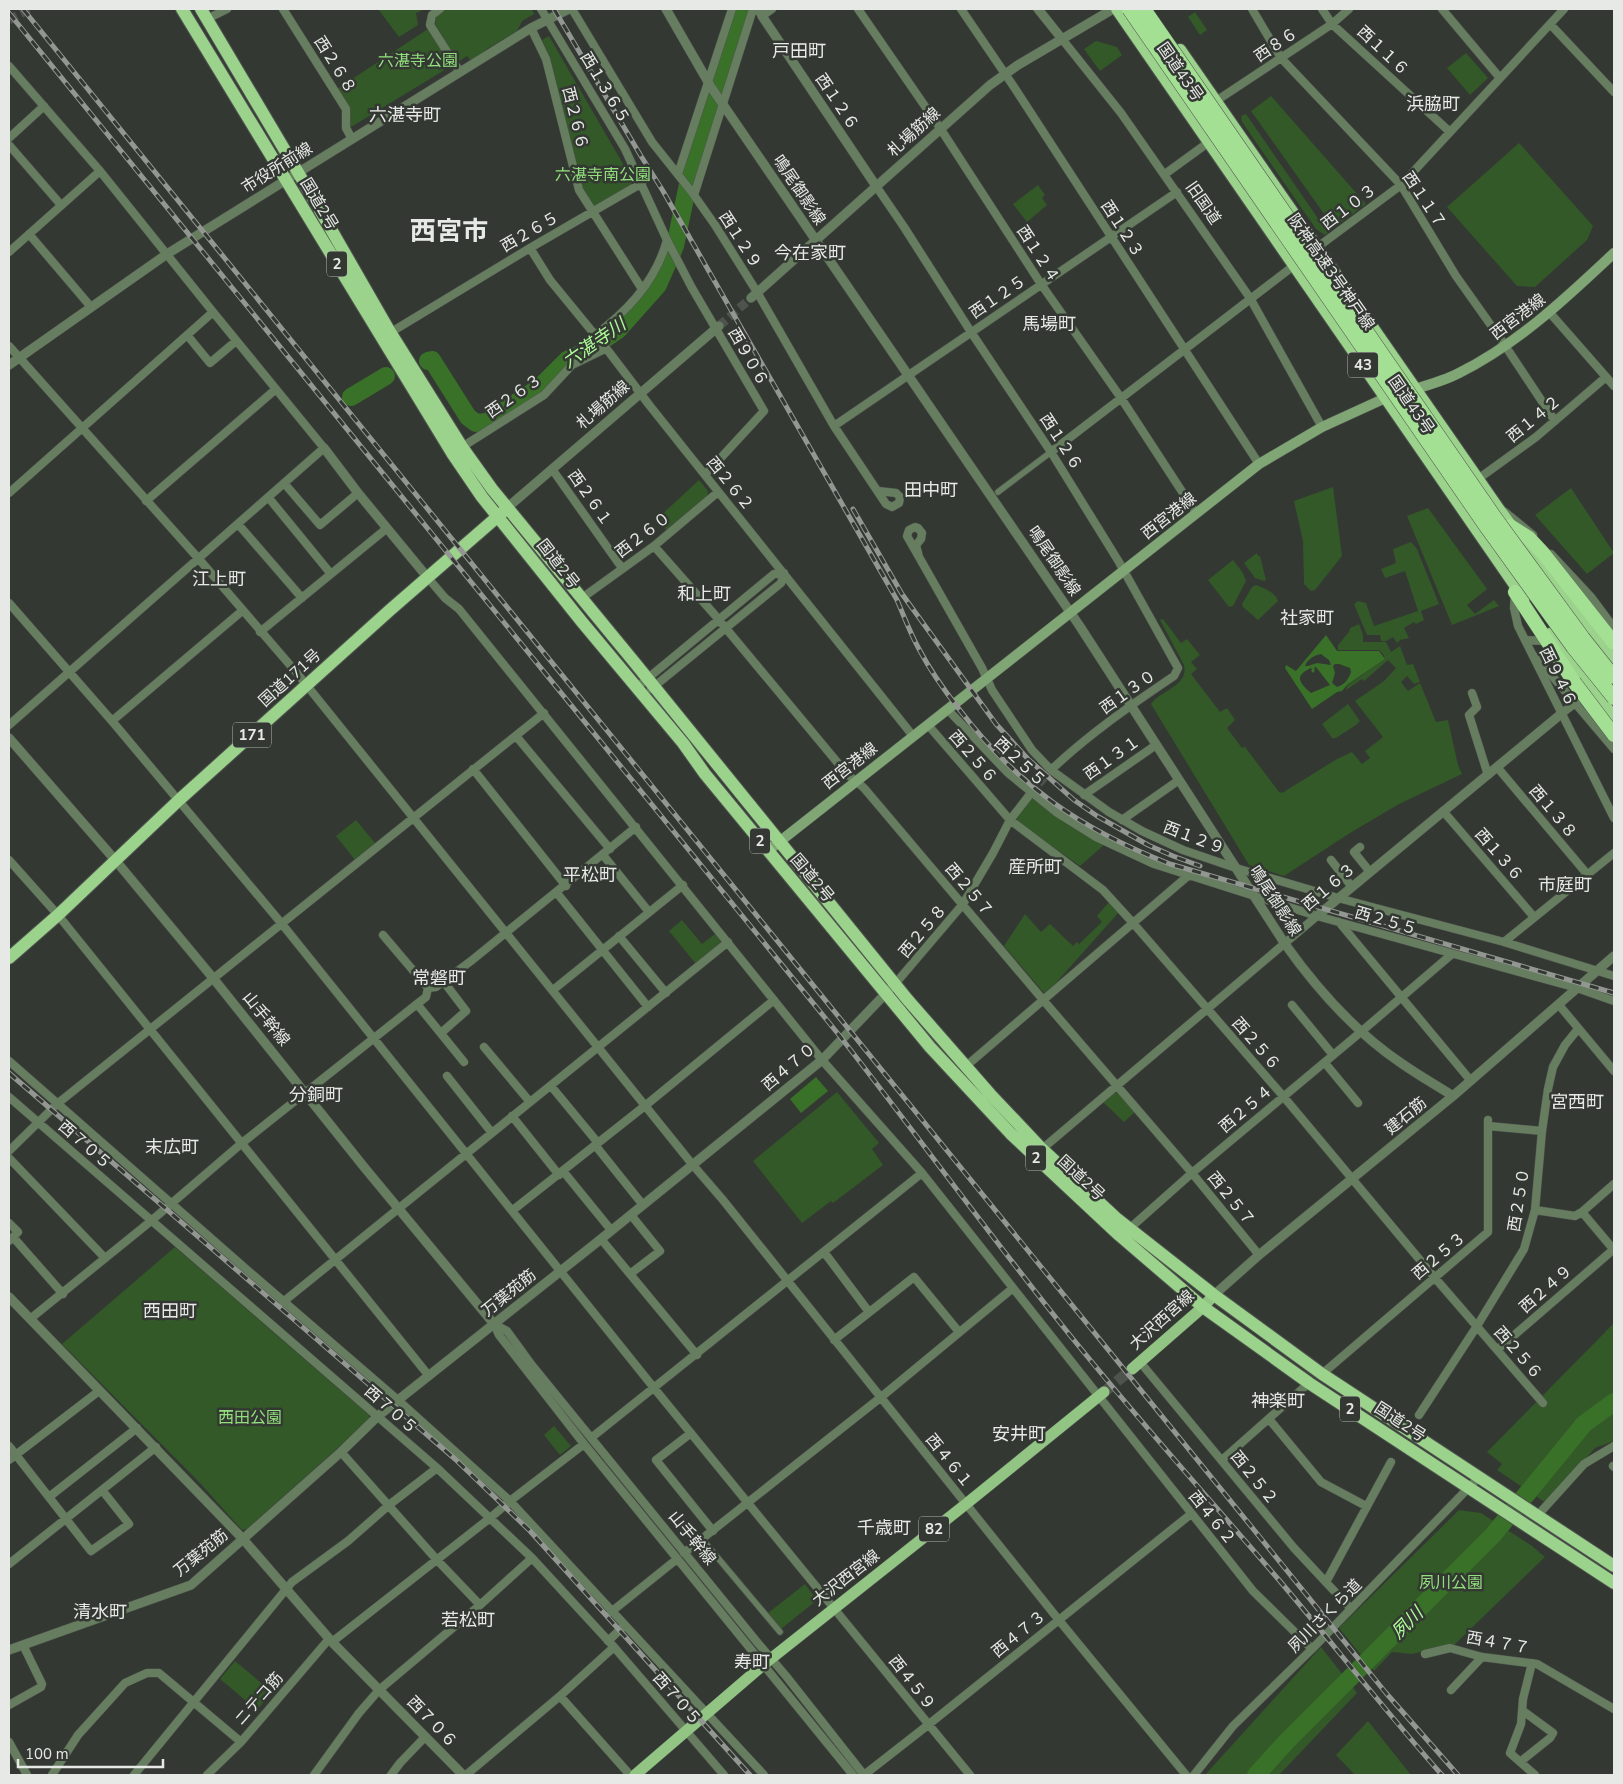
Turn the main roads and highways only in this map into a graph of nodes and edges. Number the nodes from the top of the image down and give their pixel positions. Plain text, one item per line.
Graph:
1 (182, 9) edge
2 (1115, 9) edge
3 (1129, 9) edge
4 (1144, 9) edge
5 (1151, 9) edge
6 (204, 14) edge
7 (1614, 253) edge
8 (386, 335) junction
9 (1416, 388) junction
10 (1386, 397) junction
11 (503, 512) junction
12 (1510, 526) junction
13 (1515, 592) road end
14 (1614, 643) edge
15 (1614, 661) edge
16 (1614, 677) edge
17 (1614, 698) edge
18 (1614, 717) edge
19 (1614, 735) edge
20 (780, 841) junction
21 (769, 850) junction
22 (9, 958) edge
23 (891, 988) junction
24 (1214, 1295) junction
25 (1203, 1307) junction
26 (1136, 1365) tunnel mouth
27 (1101, 1394) tunnel mouth
28 (1614, 1566) edge
29 (1614, 1583) edge
30 (643, 1773) edge

1 - 8 highway, 国道2号 / 2
2 - 10 highway, 国道43号 / 43
3 - 17 highway, 阪神高速3号神戸線, bridge
4 - 16 highway, 阪神高速3号神戸線, bridge
5 - 9 highway, 国道43号 / 43
6 - 8 highway, 国道2号 / 2
7 - 9 main road, 西宮港線
8 - 11 highway, 国道2号 / 2
8 - 11 highway, 国道2号 / 2
9 - 10 main road, 西宮港線
9 - 12 highway, 国道43号 / 43
10 - 18 highway, 国道43号 / 43
10 - 20 main road, 西宮港線
11 - 20 highway, 国道2号 / 2
11 - 21 highway, 国道2号 / 2
11 - 22 highway, 国道171号 / 171
12 - 14 highway
12 - 15 highway, 国道43号 / 43
13 - 19 highway, bridge
20 - 21 main road, 西宮港線
20 - 23 highway, 国道2号 / 2
21 - 23 highway, 国道2号 / 2
23 - 24 highway, 国道2号 / 2
23 - 25 highway, 国道2号 / 2
24 - 25 main road, 大沢西宮線
24 - 28 highway, 国道2号 / 2
25 - 26 main road, 大沢西宮線
25 - 29 highway, 国道2号 / 2
27 - 30 main road, 大沢西宮線 / 82

